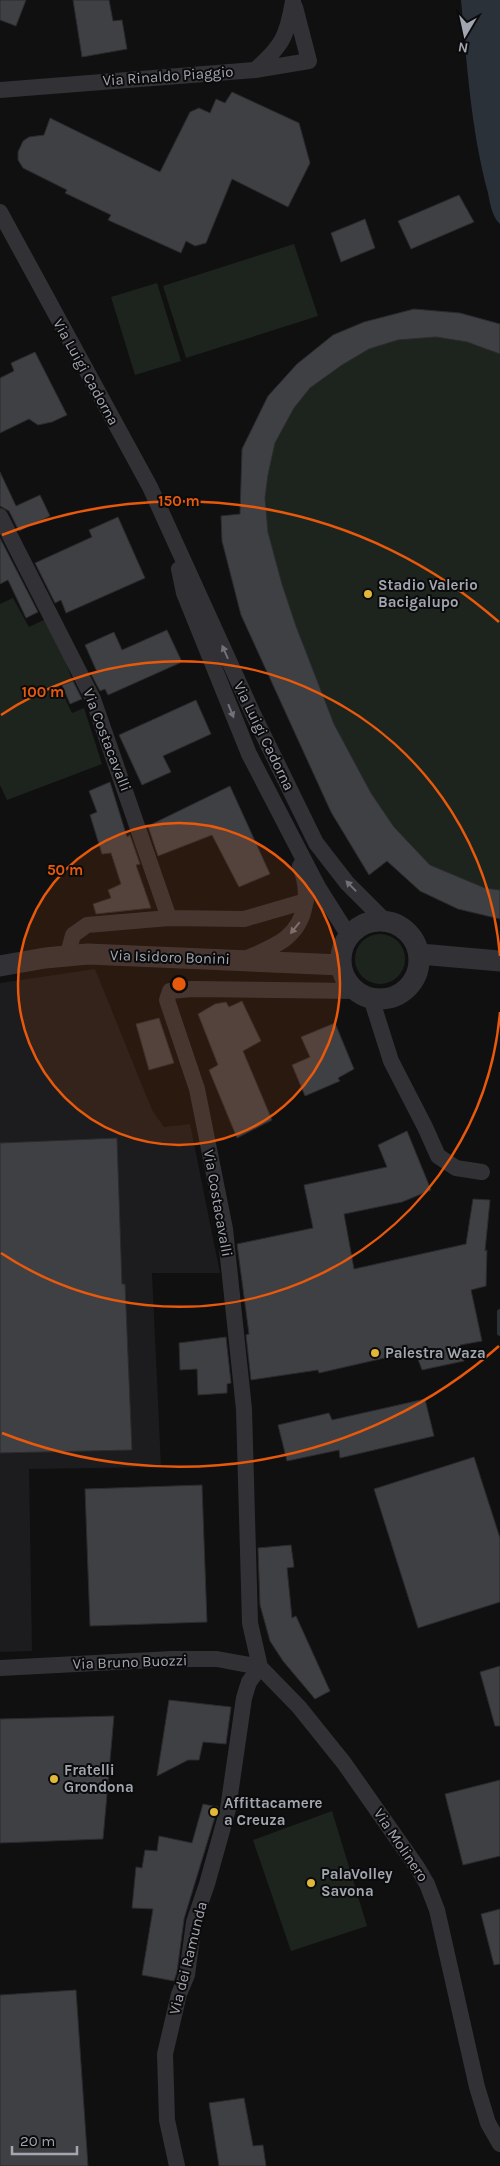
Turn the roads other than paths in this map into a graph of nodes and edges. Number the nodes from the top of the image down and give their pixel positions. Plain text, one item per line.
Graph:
1 (293, 0) edge
2 (254, 70) junction
3 (0, 90) edge
4 (0, 212) edge
5 (0, 516) edge
6 (170, 532) junction
7 (282, 817) junction
8 (306, 901) junction
9 (169, 918) junction
10 (385, 921) junction
11 (349, 936) junction
12 (420, 954) junction
13 (67, 957) junction
14 (240, 961) junction
15 (500, 961) edge
16 (341, 964) junction
17 (0, 966) edge
18 (364, 995) junction
19 (482, 1172) dead end
20 (260, 1667) junction
21 (0, 1668) edge
22 (500, 2144) edge
23 (177, 2166) edge

1 - 2 street, Via Rinaldo Piaggio
1 - 2 street
2 - 3 street, Via Rinaldo Piaggio
4 - 6 street, Via Luigi Cadorna
5 - 9 street, Via Costacavalli
6 -> 7 street, Via Luigi Cadorna
10 -> 6 street, Via Luigi Cadorna
7 - 8 street, Via Luigi Cadorna
7 - 11 street, Via Luigi Cadorna
8 - 9 street
8 -> 14 street, Via Luigi Cadorna
9 - 13 street
10 - 11 street
10 - 12 street
11 - 16 street
12 - 15 street
12 - 18 street
13 - 14 street, Via Isidoro Bonini
13 - 17 street, Via Isidoro Bonini
14 - 16 street, Via Isidoro Bonini
16 - 18 street
18 - 19 street
18 - 20 street, Via Costacavalli
20 - 21 street, Via Bruno Buozzi
20 - 22 street, Via Molinero
20 - 23 street, Via dei Ramunda

